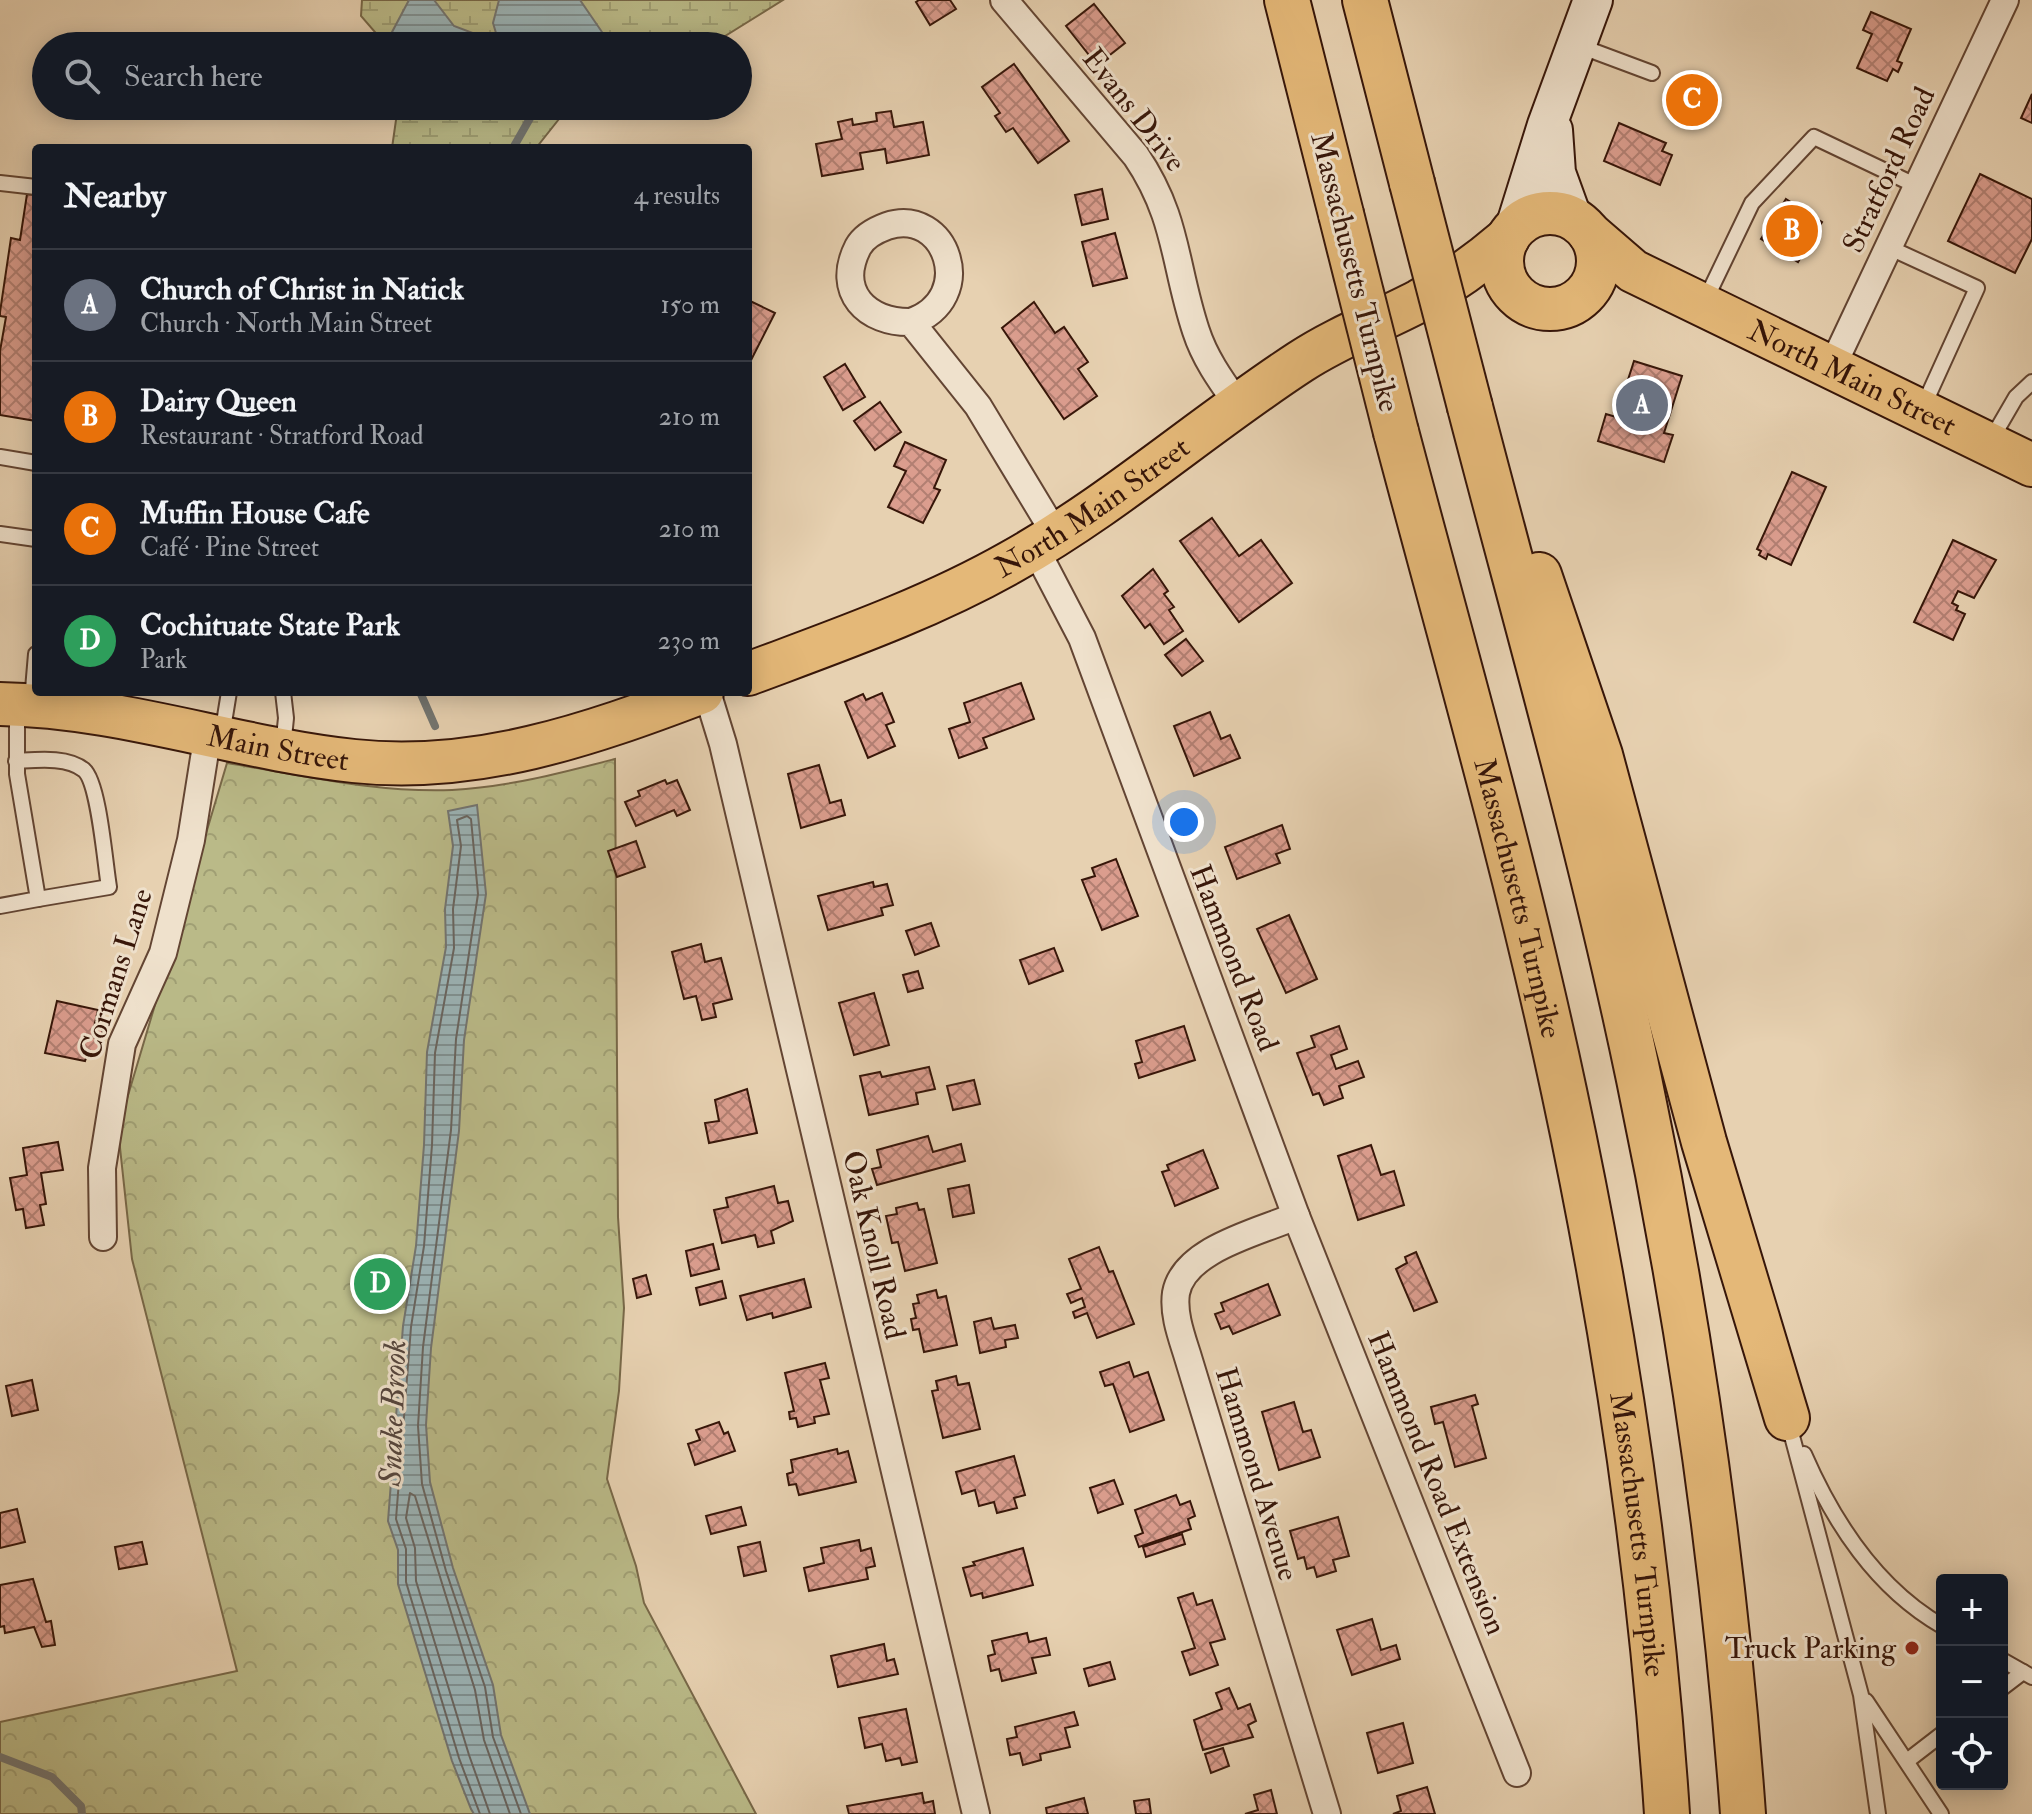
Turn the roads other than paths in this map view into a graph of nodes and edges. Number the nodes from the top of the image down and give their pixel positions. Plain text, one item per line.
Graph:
1 (1004, 0) edge
2 (1287, 0) edge
3 (1365, 0) edge
4 (1593, 0) edge
5 (2005, 0) edge
6 (1577, 44) junction
7 (1652, 73) dead end
8 (1559, 92) junction
9 (0, 183) edge
10 (1917, 186) junction
11 (32, 187) edge
12 (1581, 226) junction
13 (1511, 234) junction
14 (1888, 247) junction
15 (1688, 297) junction
16 (1417, 302) junction
17 (1525, 302) junction
18 (1573, 304) junction
19 (911, 322) dead end
20 (1832, 367) junction
21 (2032, 382) edge
22 (1239, 406) junction
23 (1470, 407) junction
24 (1921, 411) junction
25 (1988, 444) junction
26 (0, 457) edge
27 (32, 462) edge
28 (2032, 465) edge
29 (0, 534) edge
30 (32, 538) edge
31 (1045, 542) junction
32 (32, 664) edge
33 (752, 672) edge
34 (228, 696) edge
35 (283, 696) edge
36 (693, 696) edge
37 (707, 696) edge
38 (16, 704) edge
39 (215, 735) junction
40 (283, 749) junction
41 (16, 761) junction
42 (38, 899) junction
43 (0, 906) edge
44 (1296, 1216) junction
45 (103, 1237) dead end
46 (1787, 1418) junction
47 (1936, 1622) edge
48 (2008, 1664) edge
49 (2027, 1675) edge
50 (2008, 1685) edge
51 (1861, 1695) junction
52 (1936, 1739) edge
53 (1907, 1761) junction
54 (1517, 1773) dead end
55 (976, 1814) edge
56 (1327, 1814) edge
57 (1667, 1814) edge
58 (1743, 1814) edge
59 (1878, 1814) edge
60 (1941, 1814) edge

1 - 22 street, Evans Drive
2 - 57 highway, Massachusetts Turnpike, bridge
3 - 23 highway, bridge
4 - 6 main road
5 - 10 street, Stratford Road
6 - 7 lane
6 - 8 main road
8 - 12 main road
8 - 13 main road
9 - 11 lane
10 - 14 street, Stratford Road
10 - 15 lane
12 - 13 main road
12 - 15 main road, North Main Street
12 - 18 main road
13 - 16 main road, North Main Street
13 - 17 main road
14 - 20 street, Stratford Road
14 - 24 lane
15 - 18 main road, North Main Street
15 - 20 main road, North Main Street
16 - 17 main road, North Main Street
16 - 22 main road, North Main Street
17 - 18 main road
19 - 31 street, Hammond Road
20 - 24 main road, North Main Street
21 - 25 lane
22 - 31 main road, North Main Street
23 - 46 highway
23 - 58 highway
24 - 25 main road, North Main Street
25 - 28 main road, North Main Street
26 - 27 lane
29 - 30 lane
31 - 33 main road, North Main Street
31 - 44 street, Hammond Road
32 - 38 lane
34 - 39 lane
35 - 40 lane
36 - 40 main road, Main Street
37 - 55 street, Oak Knoll Road
38 - 39 main road, Main Street
38 - 41 lane
39 - 40 main road, Main Street
39 - 45 street, Cormans Lane
41 - 42 lane
41 - 42 lane
42 - 43 lane
44 - 54 street, Hammond Road Extension
44 - 56 street, Hammond Avenue
46 - 47 lane
46 - 51 lane
48 - 49 lane
49 - 50 lane
51 - 53 lane
51 - 59 lane
52 - 53 lane
53 - 60 lane

